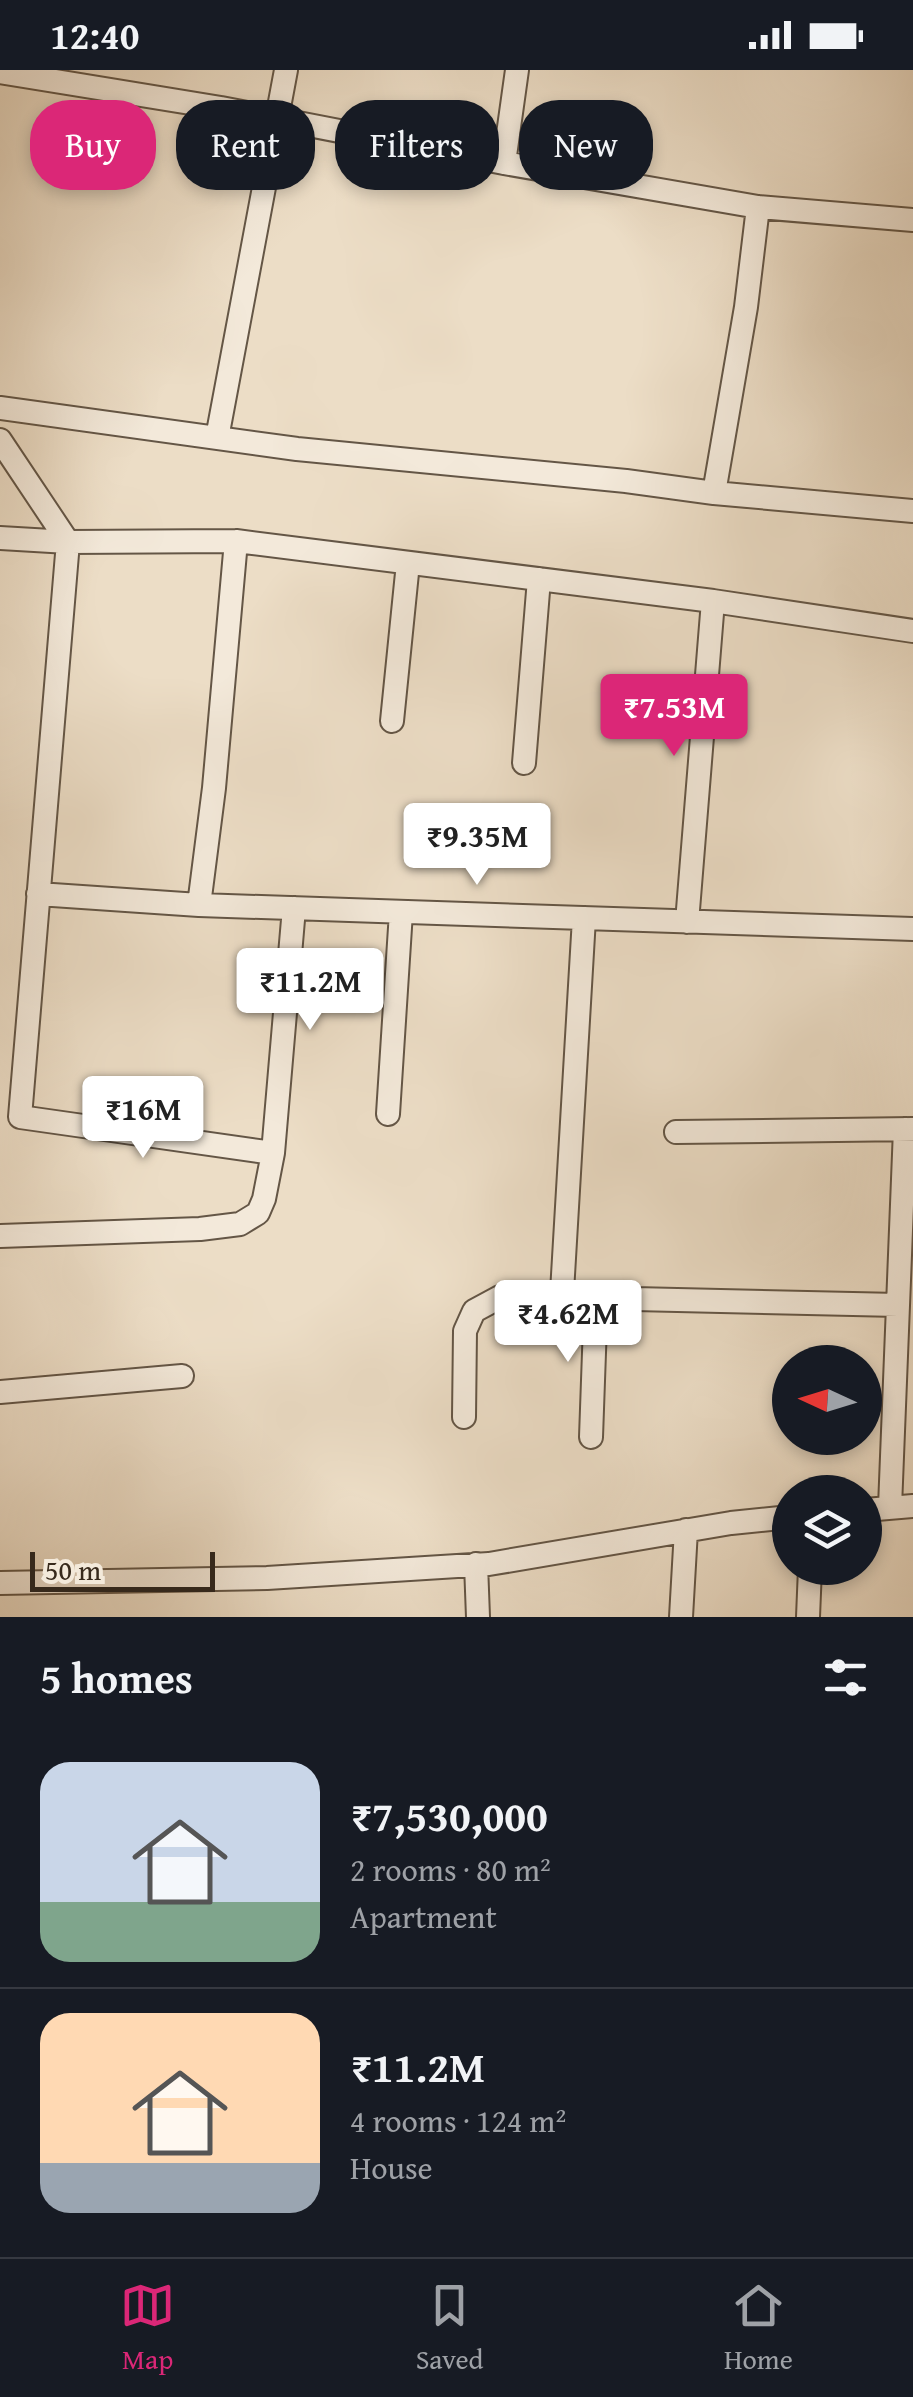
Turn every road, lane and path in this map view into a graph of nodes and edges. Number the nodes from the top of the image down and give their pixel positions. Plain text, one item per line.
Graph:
1 (286, 70) edge
2 (517, 70) edge
3 (0, 72) edge
4 (280, 100) edge
5 (176, 102) edge
6 (315, 127) edge
7 (504, 163) junction
8 (263, 190) edge
9 (758, 207) junction
10 (913, 220) edge
11 (0, 408) edge
12 (217, 438) junction
13 (0, 440) edge
14 (714, 493) junction
15 (913, 511) edge
16 (0, 538) edge
17 (236, 541) junction
18 (68, 542) junction
19 (408, 563) junction
20 (540, 580) junction
21 (713, 601) junction
22 (913, 631) edge
23 (392, 721) dead end
24 (524, 762) dead end
25 (38, 894) junction
26 (199, 905) junction
27 (294, 908) junction
28 (401, 912) junction
29 (584, 918) junction
30 (687, 922) junction
31 (913, 929) edge
32 (388, 1114) dead end
33 (909, 1129) edge
34 (676, 1132) dead end
35 (273, 1153) junction
36 (0, 1236) edge
37 (562, 1292) junction
38 (596, 1296) junction
39 (898, 1304) junction
40 (182, 1376) dead end
41 (0, 1392) edge
42 (464, 1417) dead end
43 (591, 1437) dead end
44 (901, 1506) edge
45 (772, 1519) edge
46 (686, 1530) junction
47 (476, 1564) junction
48 (0, 1583) edge
49 (809, 1585) edge
50 (478, 1617) edge
51 (681, 1617) edge
52 (808, 1617) edge

1 - 4 street
2 - 7 street
3 - 5 street
6 - 7 street
7 - 9 street
8 - 12 street
9 - 10 street
9 - 14 street
11 - 12 street
12 - 14 street
13 - 18 street
14 - 15 street
16 - 18 street
17 - 18 street
17 - 19 street
17 - 26 street
18 - 25 street
19 - 20 street
19 - 23 street
20 - 21 street
20 - 24 street
21 - 22 street
21 - 30 street
25 - 26 street
25 - 35 street
26 - 27 street
27 - 28 street
27 - 35 street
28 - 29 street
28 - 32 street
29 - 30 street
29 - 37 street
30 - 31 street
33 - 34 street
33 - 39 street
35 - 36 street
37 - 38 street
37 - 42 street
38 - 39 street
38 - 43 street
39 - 44 street
40 - 41 street
45 - 46 street
46 - 47 street
46 - 51 street
47 - 48 street
47 - 50 street
49 - 52 street

